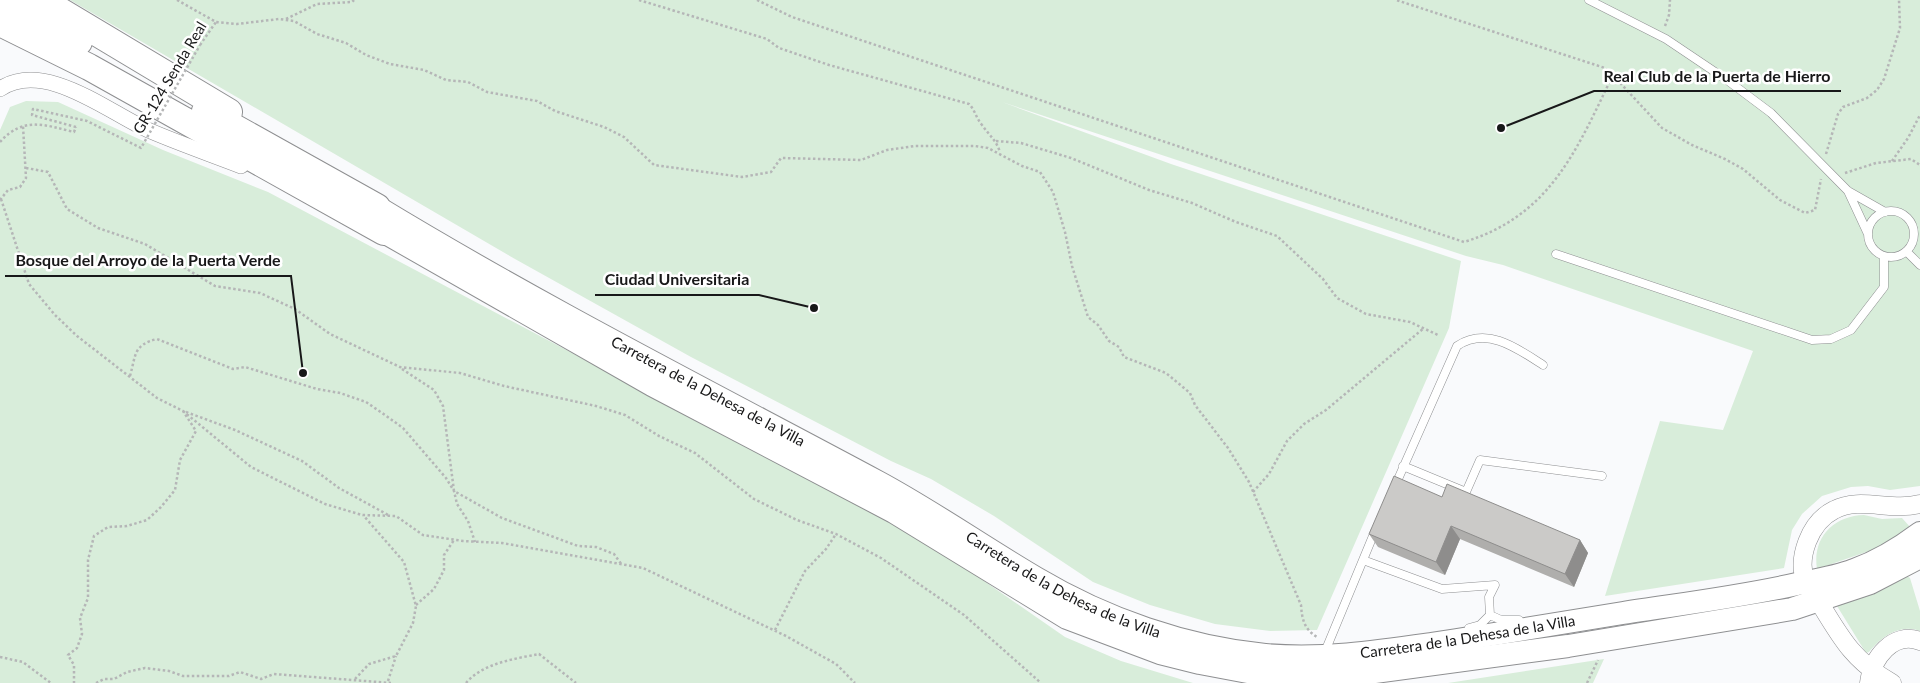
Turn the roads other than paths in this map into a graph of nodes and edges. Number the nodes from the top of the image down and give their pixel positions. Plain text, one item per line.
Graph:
1 (42, 0) edge
2 (1589, 0) edge
3 (0, 2) edge
4 (0, 23) edge
5 (0, 36) edge
6 (0, 89) edge
7 (241, 166) junction
8 (1848, 191) junction
9 (377, 206) junction
10 (1885, 212) junction
11 (384, 232) junction
12 (1868, 235) junction
13 (1907, 252) junction
14 (1556, 254) dead end
15 (1884, 257) junction
16 (1920, 265) edge
17 (1543, 365) dead end
18 (1403, 466) junction
19 (1602, 476) dead end
20 (1392, 492) edge
21 (1920, 504) edge
22 (1378, 526) edge
23 (1920, 533) edge
24 (1914, 559) edge
25 (1363, 560) junction
26 (1812, 592) junction
27 (1490, 615) junction
28 (1611, 615) junction
29 (1461, 629) dead end
30 (1452, 632) dead end
31 (1920, 641) edge
32 (1320, 647) junction
33 (1356, 656) junction
34 (1870, 676) edge
35 (1892, 683) edge

1 - 9 highway
2 - 8 lane
3 - 9 highway
4 - 11 highway
5 - 7 highway
6 - 7 street
7 - 11 highway
8 - 10 lane
8 - 12 lane
9 - 32 main road, Carretera de la Dehesa de la Villa
10 - 12 lane
10 - 13 lane
11 - 26 main road, Carretera de la Dehesa de la Villa
12 - 15 lane
13 - 15 lane
13 - 16 lane
14 - 15 lane
17 - 18 lane
18 - 19 lane
18 - 20 lane
21 - 26 street
22 - 25 lane
23 - 24 main road
24 - 26 main road
25 - 27 lane
25 - 32 lane
26 - 28 main road, Carretera de la Dehesa de la Villa
26 - 34 street
27 - 28 lane
27 - 29 lane
28 - 33 main road, Carretera de la Dehesa de la Villa
30 - 33 lane
31 - 34 street
32 - 33 main road, Carretera de la Dehesa de la Villa
34 - 35 street

